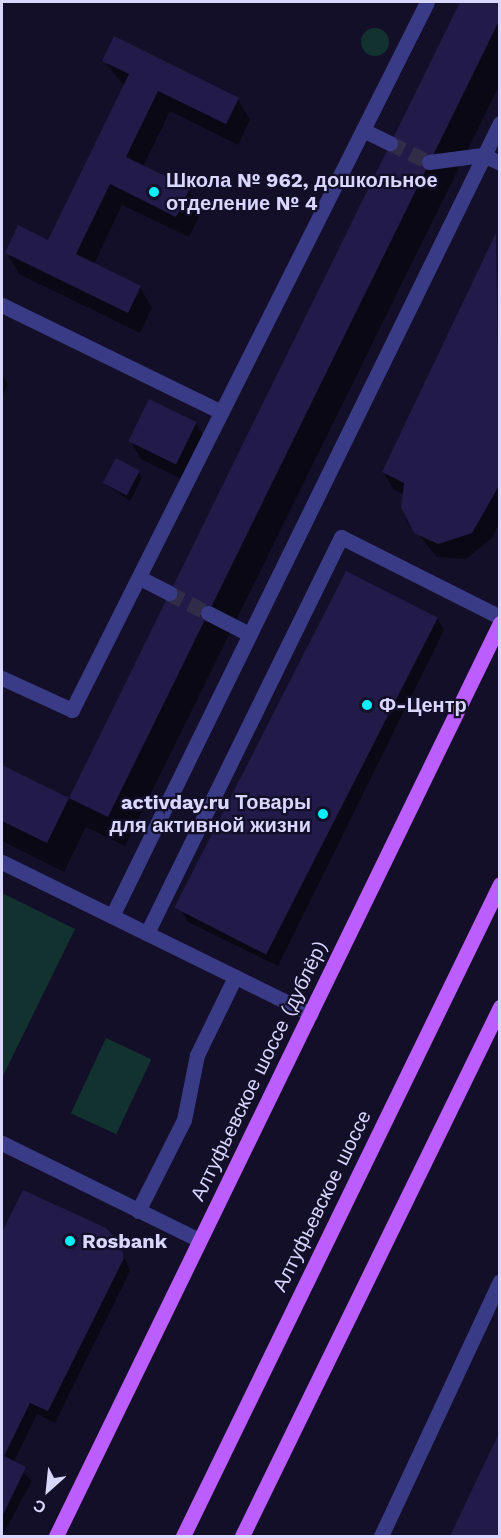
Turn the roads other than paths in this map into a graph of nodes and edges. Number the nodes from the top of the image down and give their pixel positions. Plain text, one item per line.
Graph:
1 (427, 2) edge
2 (500, 123) edge
3 (363, 130) junction
4 (390, 143) tunnel mouth
5 (483, 155) junction
6 (429, 162) tunnel mouth
7 (500, 163) edge
8 (2, 305) edge
9 (221, 412) junction
10 (140, 578) junction
11 (169, 593) tunnel mouth
12 (208, 613) tunnel mouth
13 (500, 617) edge
14 (500, 624) edge
15 (249, 634) junction
16 (2, 678) edge
17 (2, 862) edge
18 (500, 884) edge
19 (112, 916) junction
20 (147, 933) junction
21 (235, 977) junction
22 (500, 1007) edge
23 (311, 1014) junction
24 (2, 1143) edge
25 (138, 1211) junction
26 (199, 1240) junction
27 (500, 1281) edge
28 (56, 1536) edge
29 (183, 1536) edge
30 (242, 1536) edge
31 (381, 1536) edge

1 - 3 street
2 - 5 street
3 - 4 street
3 - 9 street
5 - 6 street
5 - 7 street
5 - 15 street
8 - 9 street
9 - 10 street
10 - 11 street
10 - 16 street
12 - 15 street
13 - 20 street
14 - 23 main road, Алтуфьевское шоссе (дублёр)
15 - 19 street
17 - 19 street
18 - 29 main road, Алтуфьевское шоссе
19 - 20 street
20 - 21 street
21 - 23 street
21 - 25 street
22 - 30 main road
23 - 26 main road, Алтуфьевское шоссе (дублёр)
24 - 25 street
25 - 26 street
26 - 28 main road, Алтуфьевское шоссе (дублёр)
27 - 31 street

